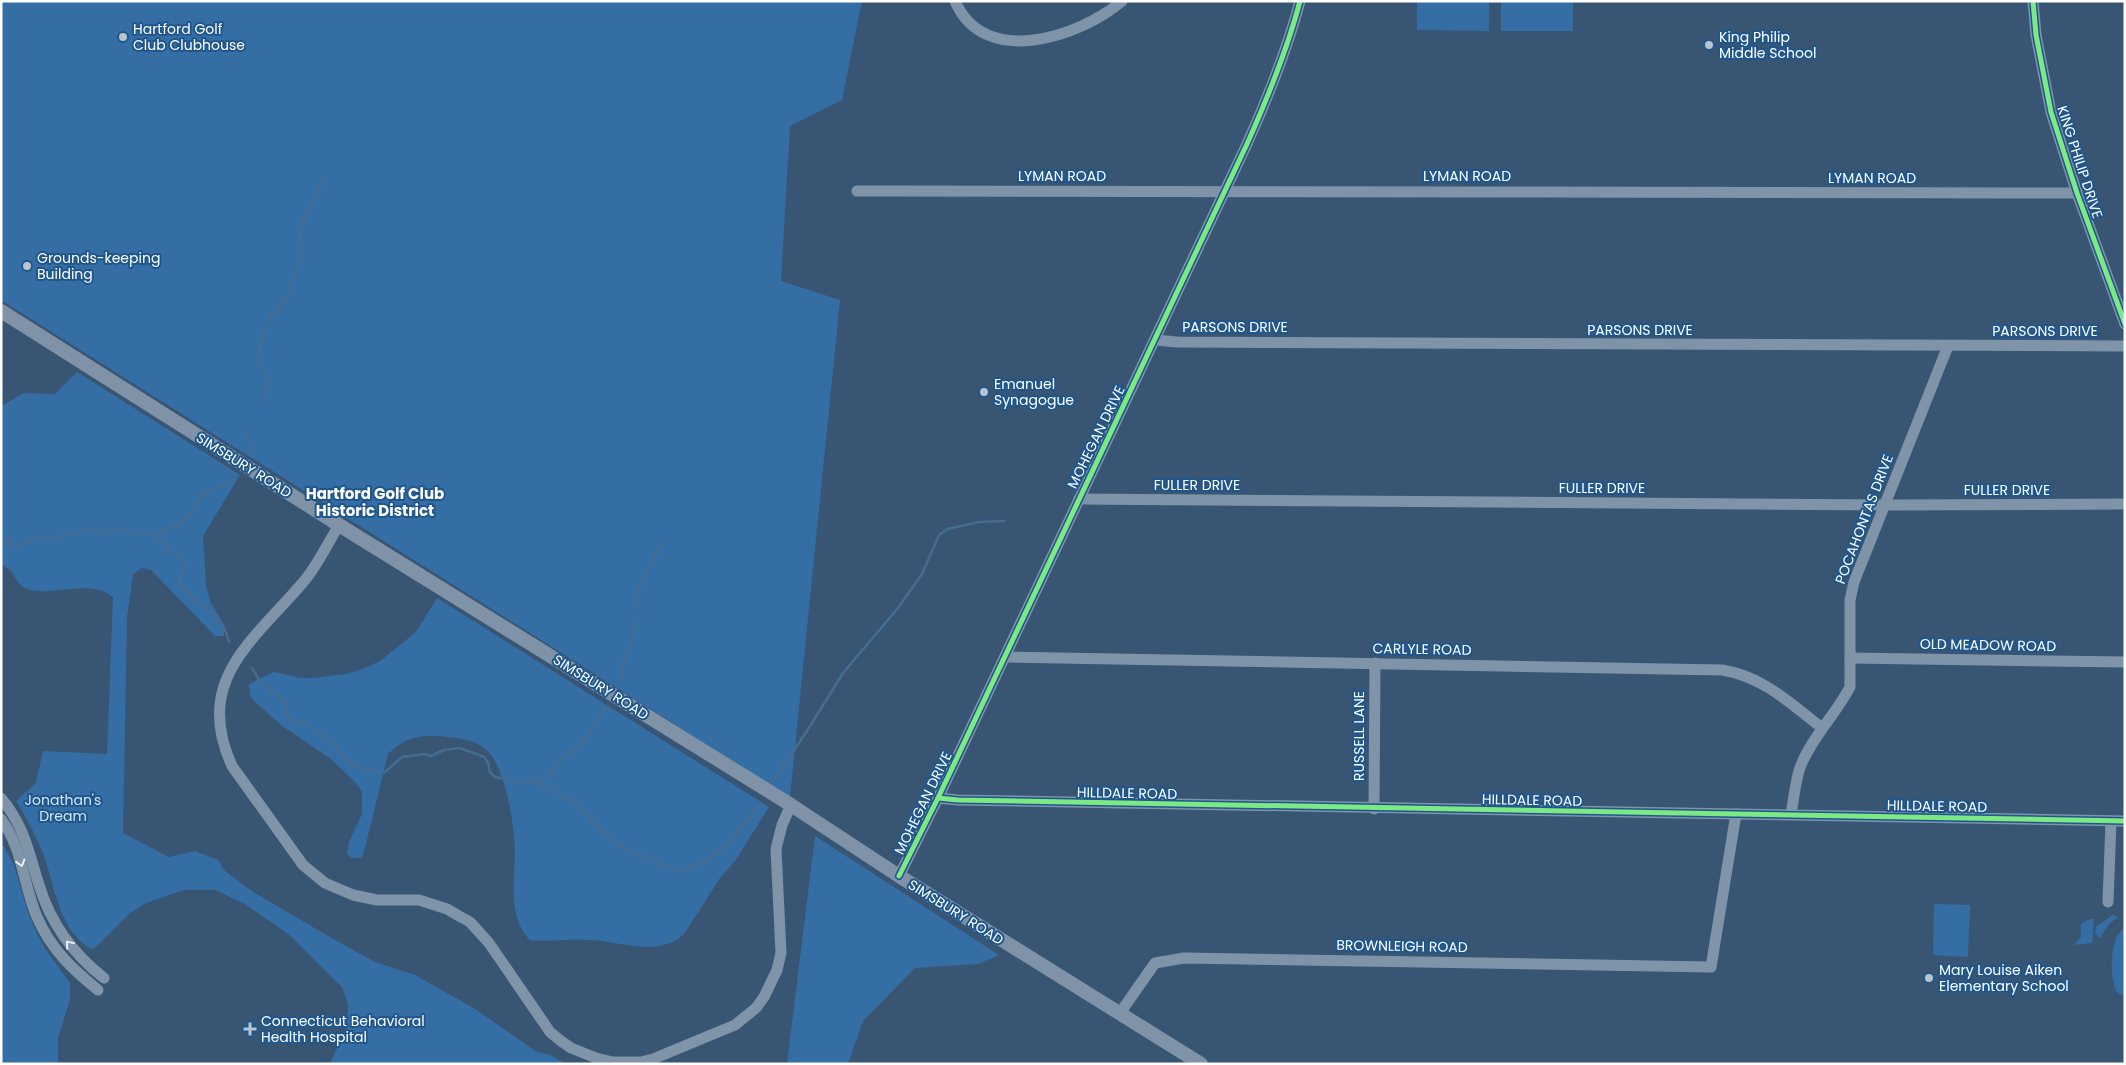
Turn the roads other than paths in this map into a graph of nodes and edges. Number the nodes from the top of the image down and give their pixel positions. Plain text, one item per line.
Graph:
1 (955, 1) edge
2 (1122, 1) edge
3 (1300, 1) edge
4 (2033, 1) edge
5 (1225, 190) junction
6 (857, 191) dead end
7 (2077, 193) junction
8 (1, 310) edge
9 (2125, 324) edge
10 (1155, 340) junction
11 (1948, 346) junction
12 (2125, 346) edge
13 (1079, 500) junction
14 (2125, 504) edge
15 (1884, 505) junction
16 (339, 525) junction
17 (1005, 657) junction
18 (1850, 658) junction
19 (2125, 662) edge
20 (1375, 663) junction
21 (1822, 728) junction
22 (1, 798) edge
23 (938, 798) junction
24 (791, 805) junction
25 (1374, 809) junction
26 (1736, 814) junction
27 (1791, 814) junction
28 (1, 819) edge
29 (2111, 821) junction
30 (2125, 821) edge
31 (899, 876) junction
32 (2108, 902) dead end
33 (104, 978) dead end
34 (98, 990) dead end
35 (1120, 1013) junction
36 (1200, 1064) edge

1 - 2 street
3 - 5 street, MOHEGAN DRIVE
4 - 7 street, KING PHILIP DRIVE
5 - 6 street, LYMAN ROAD
5 - 7 street, LYMAN ROAD
5 - 10 street, MOHEGAN DRIVE
7 - 9 street, KING PHILIP DRIVE
8 - 16 main road, SIMSBURY ROAD
10 - 11 street, PARSONS DRIVE
10 - 13 street, MOHEGAN DRIVE
11 - 12 street, PARSONS DRIVE
11 - 15 street, POCAHONTAS DRIVE
13 - 15 street, FULLER DRIVE
13 - 17 street, MOHEGAN DRIVE
14 - 15 street, FULLER DRIVE
15 - 18 street, POCAHONTAS DRIVE
16 - 24 main road, SIMSBURY ROAD
16 - 24 street
17 - 20 street, CARLYLE ROAD
17 - 23 street, MOHEGAN DRIVE
18 - 19 street, OLD MEADOW ROAD
18 - 21 street, POCAHONTAS DRIVE
20 - 21 street, CARLYLE ROAD
20 - 25 street, RUSSELL LANE
21 - 27 street, POCAHONTAS DRIVE
33 -> 22 street
23 - 25 street, HILLDALE ROAD
23 - 31 street, MOHEGAN DRIVE
24 - 31 main road, SIMSBURY ROAD
25 - 26 street, HILLDALE ROAD
26 - 27 street, HILLDALE ROAD
26 - 35 street, BROWNLEIGH ROAD
27 - 29 street, HILLDALE ROAD
28 -> 34 street
29 - 30 street, HILLDALE ROAD
29 - 32 street
31 - 35 main road, SIMSBURY ROAD
35 - 36 main road, SIMSBURY ROAD

